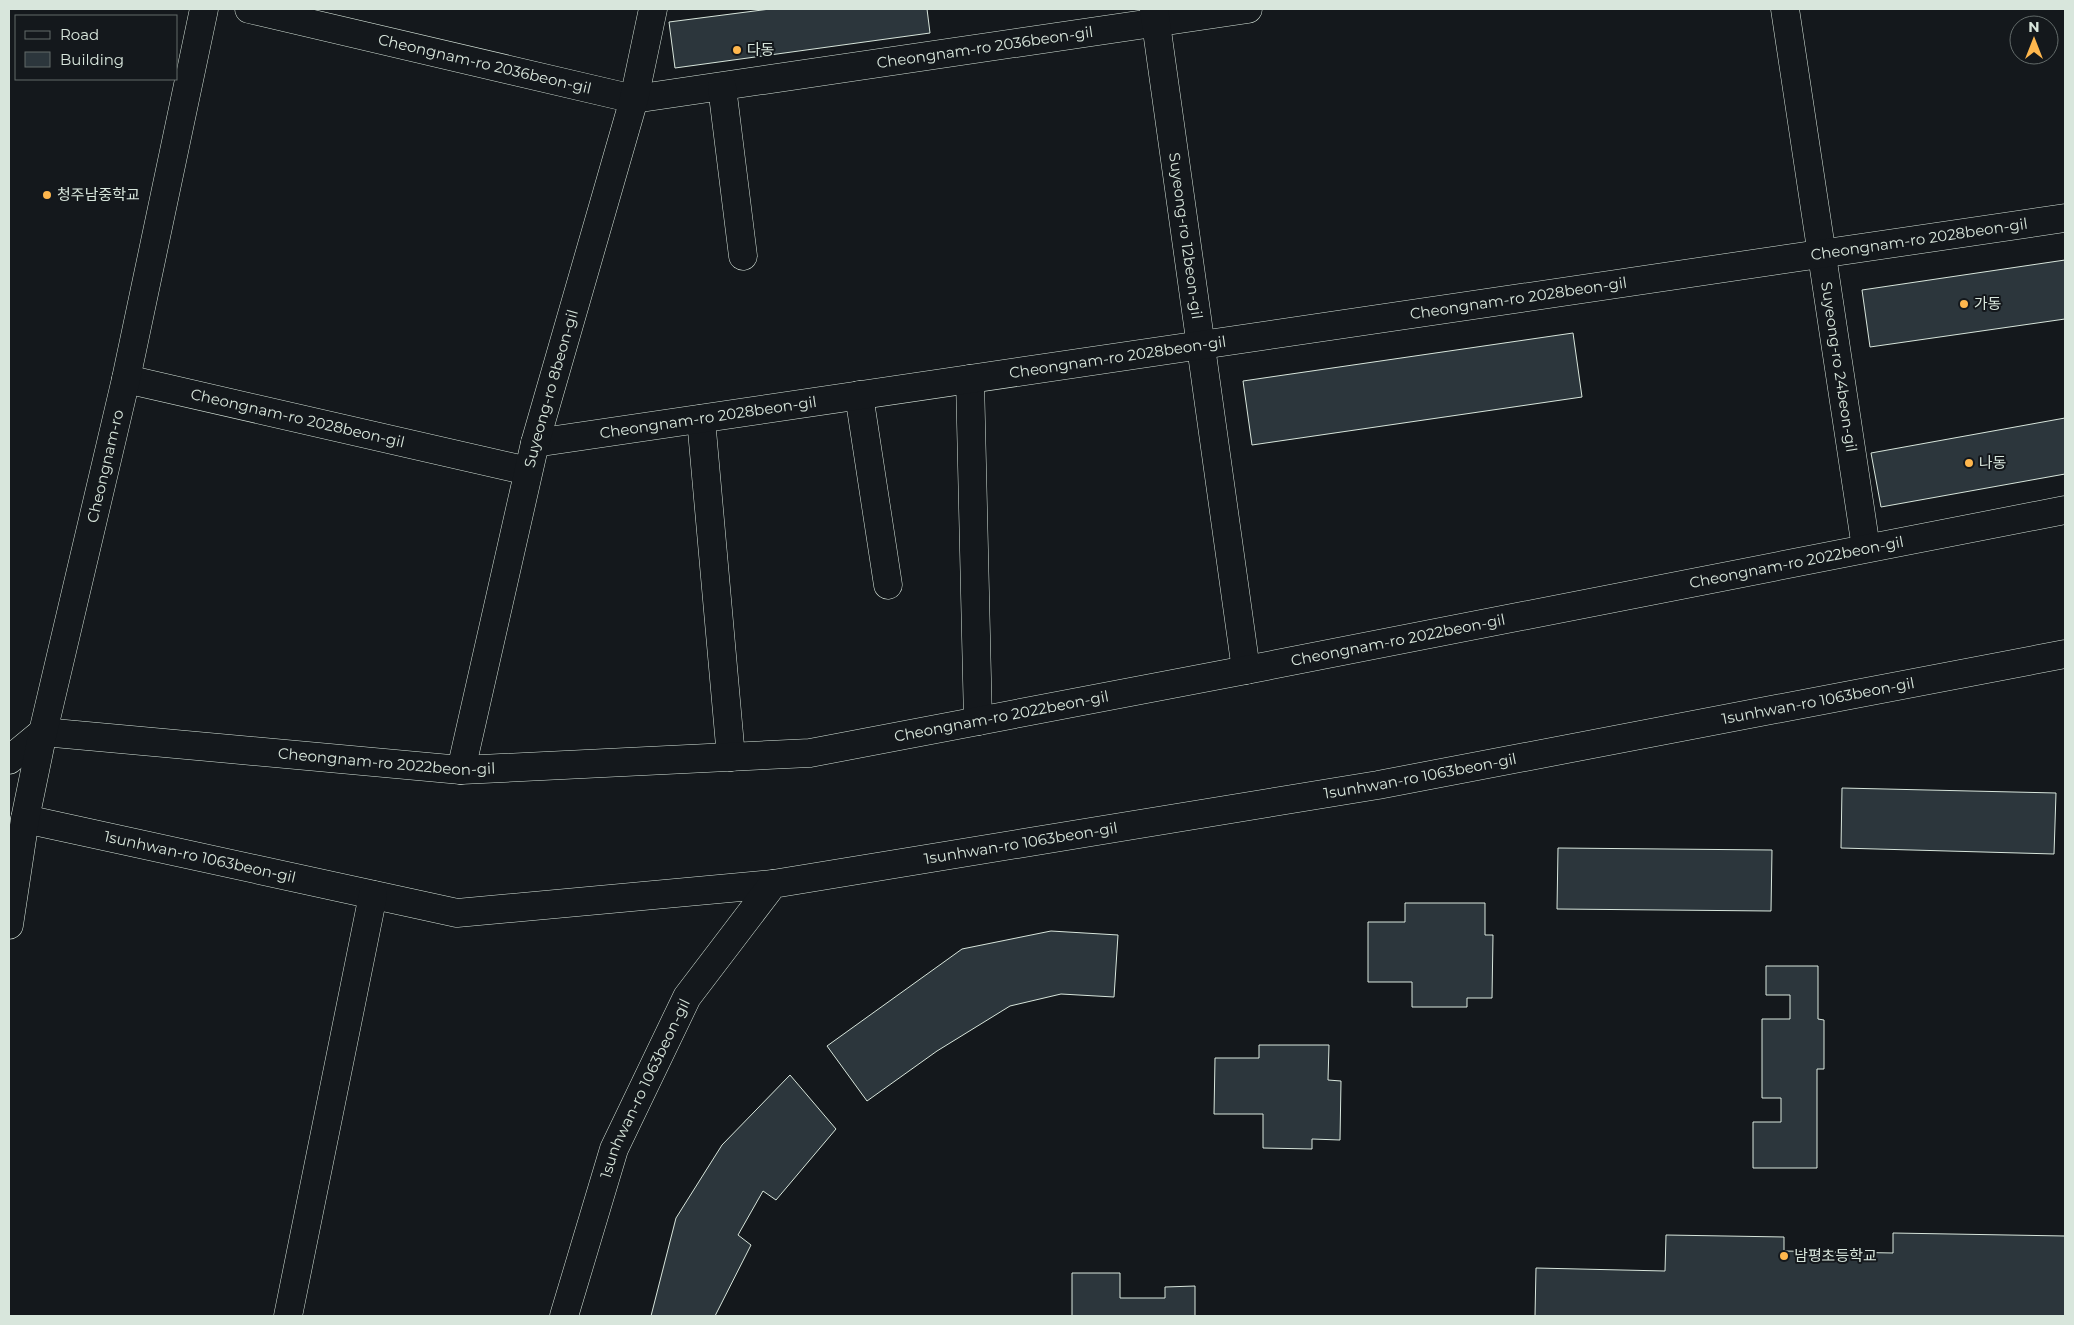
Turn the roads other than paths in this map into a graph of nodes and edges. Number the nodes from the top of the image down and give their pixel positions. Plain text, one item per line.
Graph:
1 (204, 9) edge
2 (249, 9) edge
3 (653, 9) edge
4 (1248, 9) edge
5 (1785, 9) edge
6 (1155, 16) edge
7 (722, 87) junction
8 (634, 99) junction
9 (2065, 218) edge
10 (1822, 253) junction
11 (743, 256) dead end
12 (1201, 345) junction
13 (970, 379) junction
14 (126, 380) junction
15 (859, 395) junction
16 (701, 419) junction
17 (535, 443) junction
18 (528, 470) junction
19 (2065, 510) edge
20 (1866, 548) junction
21 (888, 585) dead end
22 (2065, 654) edge
23 (1246, 670) junction
24 (978, 721) junction
25 (42, 732) junction
26 (731, 757) junction
27 (9, 760) edge
28 (461, 770) junction
29 (25, 819) junction
30 (773, 884) junction
31 (373, 895) junction
32 (9, 924) edge
33 (288, 1316) edge
34 (564, 1316) edge

1 - 14 street, Cheongnam-ro
2 - 8 street, Cheongnam-ro 2036beon-gil
3 - 8 street, Suyeong-ro 8beon-gil
4 - 6 street, Cheongnam-ro 2036beon-gil
5 - 10 street, Suyeong-ro 24beon-gil
6 - 7 street, Cheongnam-ro 2036beon-gil
6 - 12 street, Suyeong-ro 12beon-gil
7 - 8 street, Cheongnam-ro 2036beon-gil
7 - 11 street
8 - 17 street, Suyeong-ro 8beon-gil
9 - 10 street, Cheongnam-ro 2028beon-gil
10 - 12 street, Cheongnam-ro 2028beon-gil
10 - 20 street, Suyeong-ro 24beon-gil
12 - 13 street, Cheongnam-ro 2028beon-gil
12 - 23 street, Suyeong-ro 12beon-gil
13 - 15 street, Cheongnam-ro 2028beon-gil
13 - 24 street
14 - 18 street, Cheongnam-ro 2028beon-gil
14 - 25 street, Cheongnam-ro
15 - 16 street, Cheongnam-ro 2028beon-gil
15 - 21 street
16 - 17 street, Cheongnam-ro 2028beon-gil
16 - 26 street
17 - 18 street, Suyeong-ro 8beon-gil
18 - 28 street, Suyeong-ro 8beon-gil
19 - 20 street, Cheongnam-ro 2022beon-gil
20 - 23 street, Cheongnam-ro 2022beon-gil
22 - 30 street, 1sunhwan-ro 1063beon-gil
23 - 24 street, Cheongnam-ro 2022beon-gil
24 - 26 street, Cheongnam-ro 2022beon-gil
25 - 27 street
25 - 28 street, Cheongnam-ro 2022beon-gil
25 - 29 street, Cheongnam-ro
26 - 28 street, Cheongnam-ro 2022beon-gil
29 - 31 street, 1sunhwan-ro 1063beon-gil
29 - 32 street, Cheongnam-ro
30 - 31 street, 1sunhwan-ro 1063beon-gil
30 - 34 street, 1sunhwan-ro 1063beon-gil
31 - 33 street

